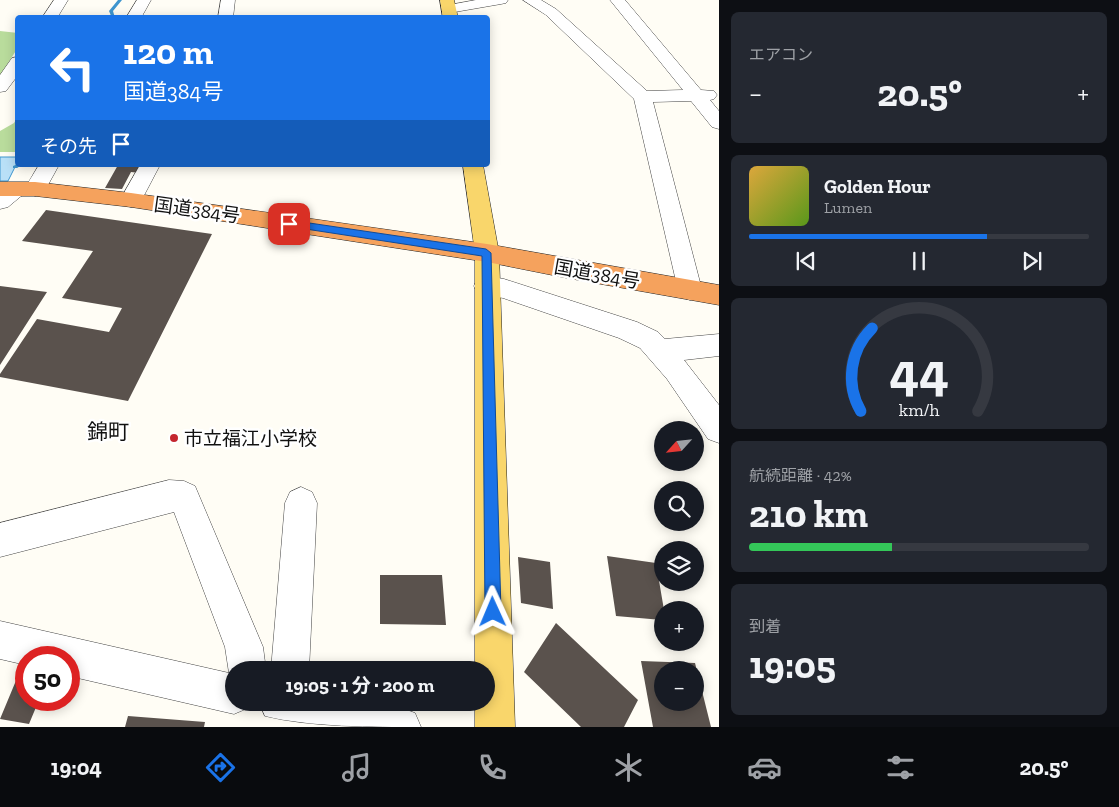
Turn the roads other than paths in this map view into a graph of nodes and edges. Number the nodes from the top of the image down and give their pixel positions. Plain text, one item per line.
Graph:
1 (61, 0) edge
2 (144, 0) edge
3 (228, 0) edge
4 (501, 0) edge
5 (530, 0) edge
6 (617, 0) edge
7 (449, 9) edge
8 (50, 15) edge
9 (135, 15) edge
10 (226, 15) edge
11 (15, 66) edge
12 (0, 88) edge
13 (719, 94) edge
14 (694, 95) junction
15 (642, 97) junction
16 (719, 123) edge
17 (46, 167) edge
18 (149, 167) edge
19 (473, 167) edge
20 (13, 192) edge
21 (132, 200) junction
22 (486, 253) junction
23 (486, 286) junction
24 (690, 290) junction
25 (719, 295) edge
26 (719, 345) edge
27 (660, 351) junction
28 (719, 430) edge
29 (301, 503) dead end
30 (0, 540) edge
31 (0, 640) edge
32 (246, 661) edge
33 (289, 661) edge
34 (225, 692) edge
35 (344, 711) edge
36 (401, 727) edge
37 (495, 727) edge

1 - 8 street
2 - 9 street
3 - 10 street
4 - 7 street
5 - 15 street
6 - 14 street
11 - 12 street
13 - 14 street
14 - 15 street
14 - 16 street
15 - 24 street
17 - 20 street
18 - 21 street
19 - 22 main road
20 - 21 highway, 国道384号
21 - 22 highway, 国道384号
22 - 23 main road
22 - 24 highway, 国道384号
23 - 27 street
23 - 37 main road
24 - 25 highway, 国道384号
26 - 27 street
27 - 28 street
29 - 33 street
30 - 32 street
31 - 34 street
35 - 36 street

